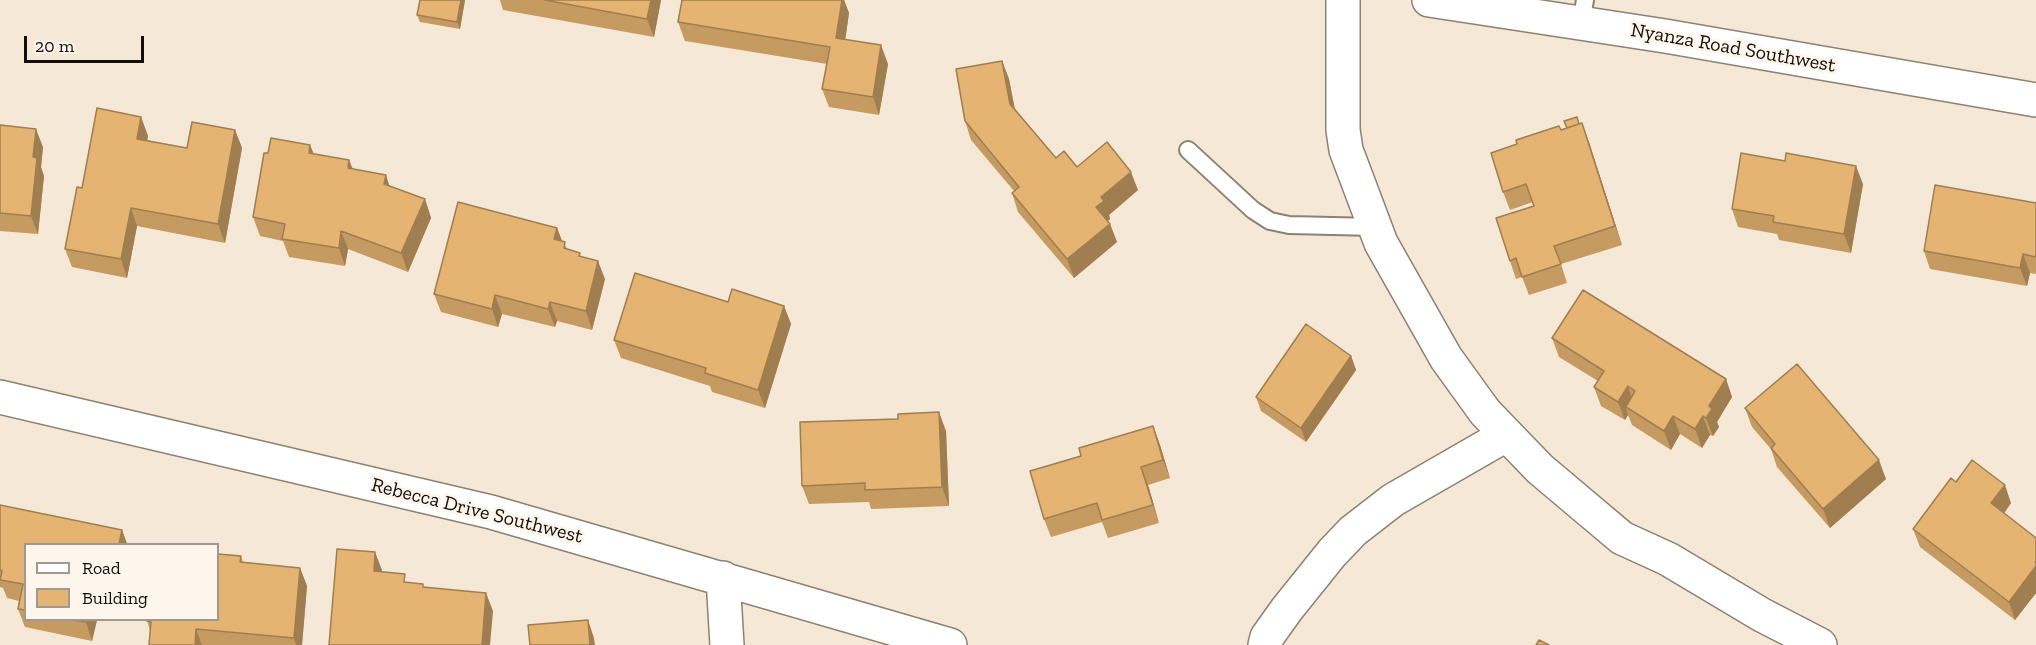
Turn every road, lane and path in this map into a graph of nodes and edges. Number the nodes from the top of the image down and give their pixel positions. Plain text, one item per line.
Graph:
1 (1343, 0) edge
2 (1429, 0) edge
3 (1583, 12) edge
4 (2036, 100) edge
5 (1188, 150) dead end
6 (1375, 227) junction
7 (0, 397) edge
8 (1506, 435) junction
9 (723, 578) junction
10 (727, 645) edge
11 (950, 645) edge
12 (1264, 645) edge
13 (1820, 645) edge

1 - 6 street
2 - 3 street, Nyanza Road Southwest
3 - 4 street, Nyanza Road Southwest
5 - 6 lane
6 - 8 street
7 - 9 street, Rebecca Drive Southwest
8 - 12 street
8 - 13 street
9 - 10 street
9 - 11 street, Rebecca Drive Southwest

